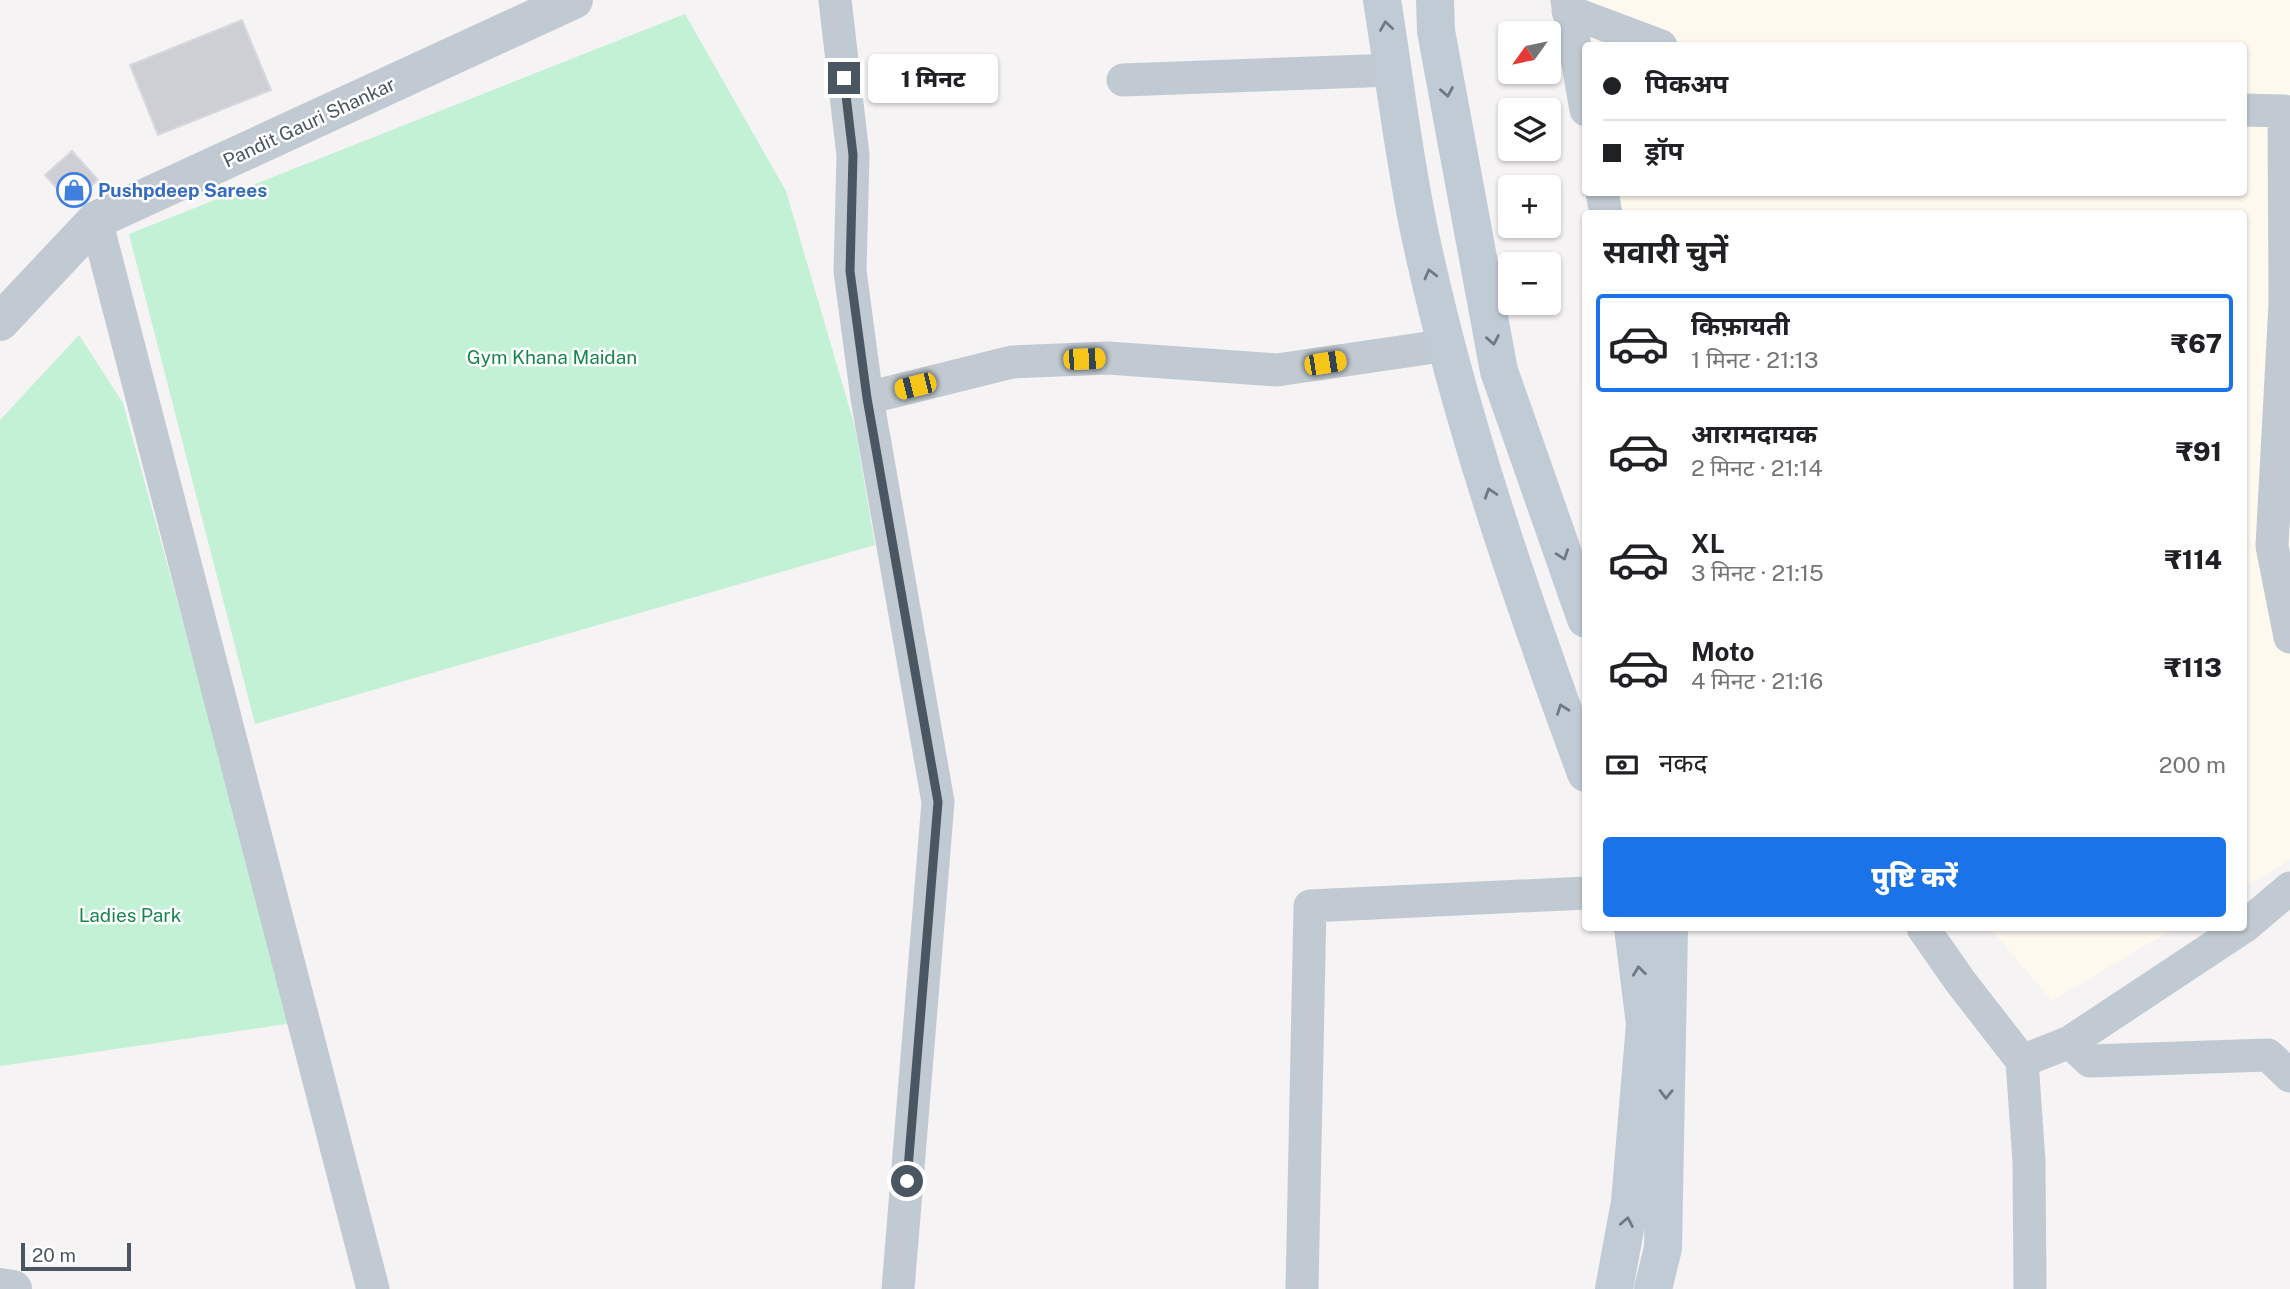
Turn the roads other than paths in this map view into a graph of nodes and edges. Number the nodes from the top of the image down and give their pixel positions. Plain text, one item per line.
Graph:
1 (573, 0) edge
2 (835, 0) edge
3 (1382, 0) edge
4 (1435, 0) edge
5 (1567, 5) edge
6 (1652, 42) edge
7 (1393, 70) junction
8 (1123, 80) dead end
9 (1582, 88) edge
10 (2247, 110) edge
11 (2287, 111) edge
12 (96, 220) junction
13 (0, 322) edge
14 (1448, 345) junction
15 (867, 398) junction
16 (1582, 608) edge
17 (2290, 636) edge
18 (1582, 762) edge
19 (2290, 888) edge
20 (1582, 893) edge
21 (2247, 924) edge
22 (1633, 931) edge
23 (1669, 931) edge
24 (1925, 931) edge
25 (2237, 931) edge
26 (2070, 1042) junction
27 (2022, 1061) junction
28 (2283, 1062) edge
29 (0, 1287) edge
30 (13, 1289) edge
31 (373, 1289) edge
32 (898, 1289) edge
33 (1302, 1289) edge
34 (1614, 1289) edge
35 (1653, 1289) edge
36 (2030, 1289) edge

1 - 12 street, Pandit Gauri Shankar
2 - 15 street
7 -> 3 main road
4 -> 16 main road
5 - 6 street
5 - 9 street
7 - 8 street
14 -> 7 main road
10 - 11 street
11 - 17 street
12 - 13 street, Pandit Gauri Shankar
12 - 31 street
14 - 15 street
18 -> 14 main road
15 - 32 street
19 - 21 street
20 - 33 street
34 -> 22 main road
23 -> 35 main road
24 - 27 street
25 - 26 street
26 - 27 street
26 - 28 street
27 - 36 street
29 - 30 street

